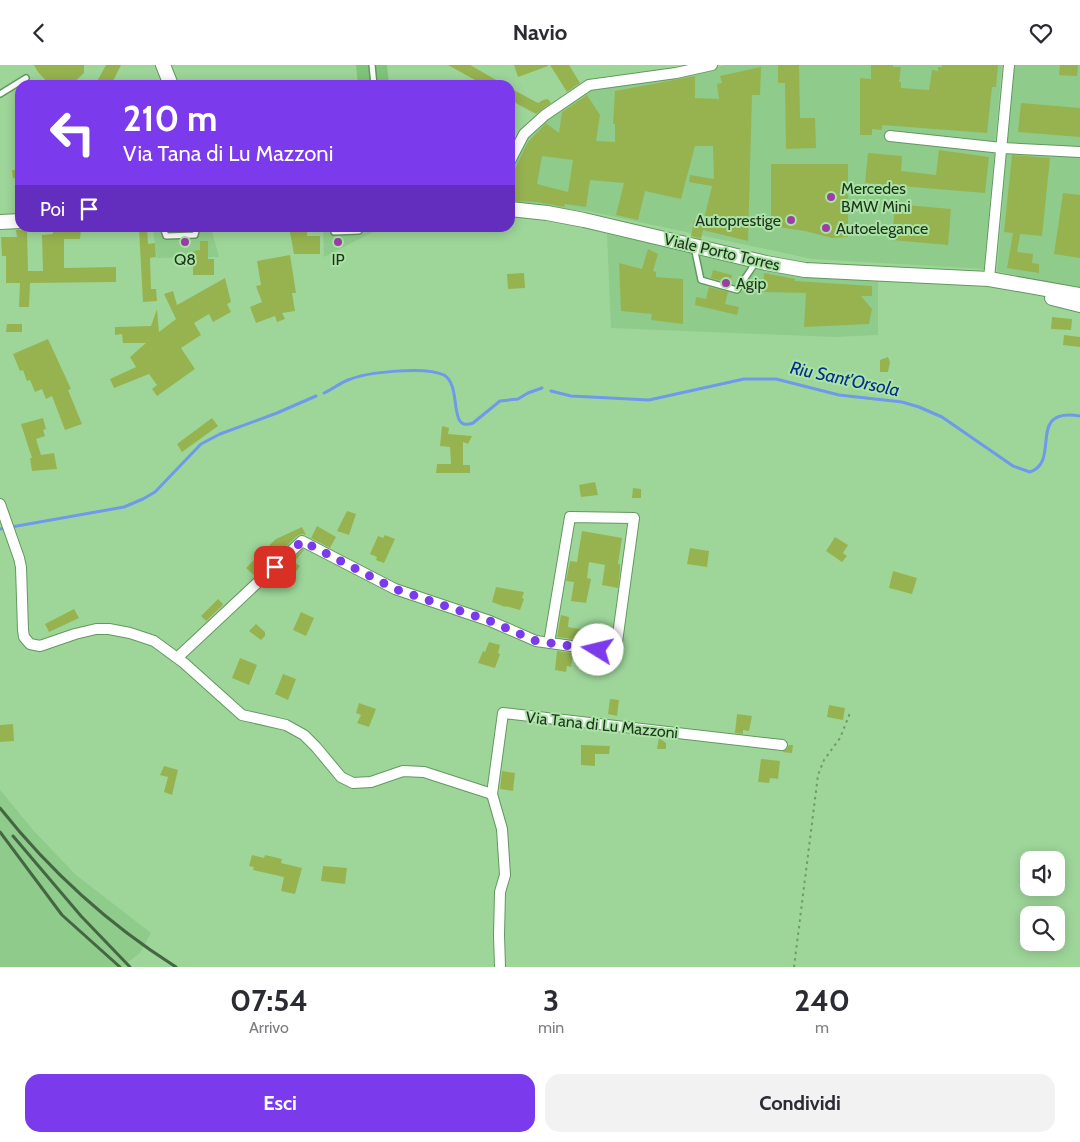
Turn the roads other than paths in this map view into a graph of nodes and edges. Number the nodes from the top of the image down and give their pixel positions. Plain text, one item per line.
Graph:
1 (163, 65) edge
2 (372, 65) edge
3 (712, 65) edge
4 (1009, 65) edge
5 (26, 78) dead end
6 (23, 80) edge
7 (169, 80) edge
8 (374, 80) edge
9 (15, 84) edge
10 (0, 93) edge
11 (890, 135) dead end
12 (1002, 148) junction
13 (515, 151) edge
14 (1080, 151) edge
15 (515, 210) edge
16 (0, 221) edge
17 (15, 221) edge
18 (165, 232) edge
19 (196, 232) edge
20 (694, 246) junction
21 (757, 261) junction
22 (936, 276) junction
23 (989, 279) junction
24 (1080, 295) edge
25 (1080, 305) edge
26 (0, 504) edge
27 (549, 643) junction
28 (177, 658) junction
29 (782, 745) dead end
30 (492, 793) junction
31 (500, 967) edge

1 - 7 main road
2 - 8 lane
3 - 13 street
4 - 12 street
5 - 6 lane
9 - 10 lane
11 - 12 street
12 - 14 street
12 - 23 street
15 - 20 main road, Viale Porto Torres
16 - 17 main road
18 - 19 lane
20 - 21 main road, Viale Porto Torres
20 - 21 lane
21 - 22 main road, Viale Porto Torres
22 - 23 main road, Viale Porto Torres
22 - 25 main road, Viale Porto Torres
23 - 24 main road, Viale Porto Torres
26 - 28 street
27 - 27 street
27 - 28 street
28 - 30 street
29 - 30 street, Via Tana di Lu Mazzoni
30 - 31 street, Via Tana di Lu Mazzoni

